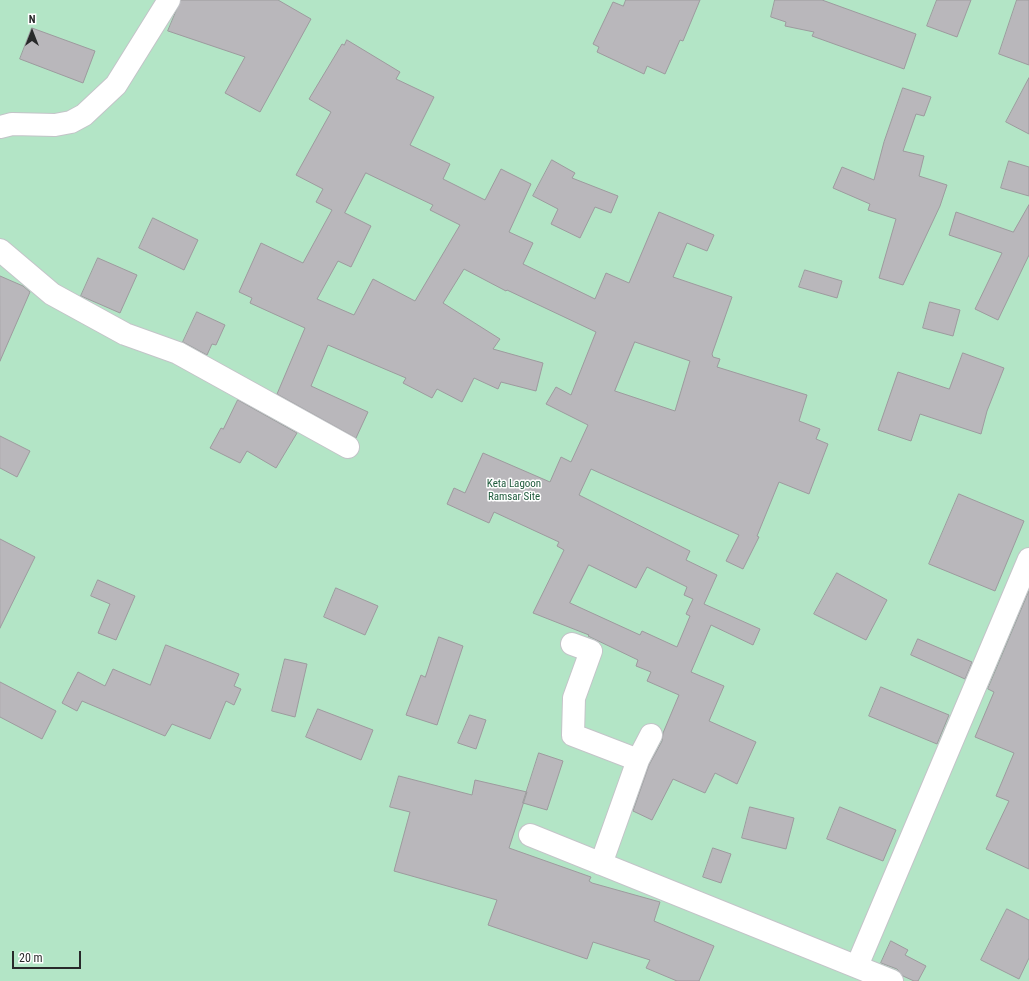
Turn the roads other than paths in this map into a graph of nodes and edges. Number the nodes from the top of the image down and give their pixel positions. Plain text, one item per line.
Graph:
1 (169, 0) edge
2 (0, 127) edge
3 (0, 250) edge
4 (348, 447) dead end
5 (1029, 559) edge
6 (572, 644) dead end
7 (651, 735) dead end
8 (638, 760) junction
9 (530, 835) dead end
10 (601, 864) junction
11 (857, 966) junction
12 (892, 981) edge

1 - 2 street
3 - 4 street
5 - 11 street
6 - 8 street
7 - 8 street
8 - 10 street
9 - 10 street
10 - 11 street
11 - 12 street

